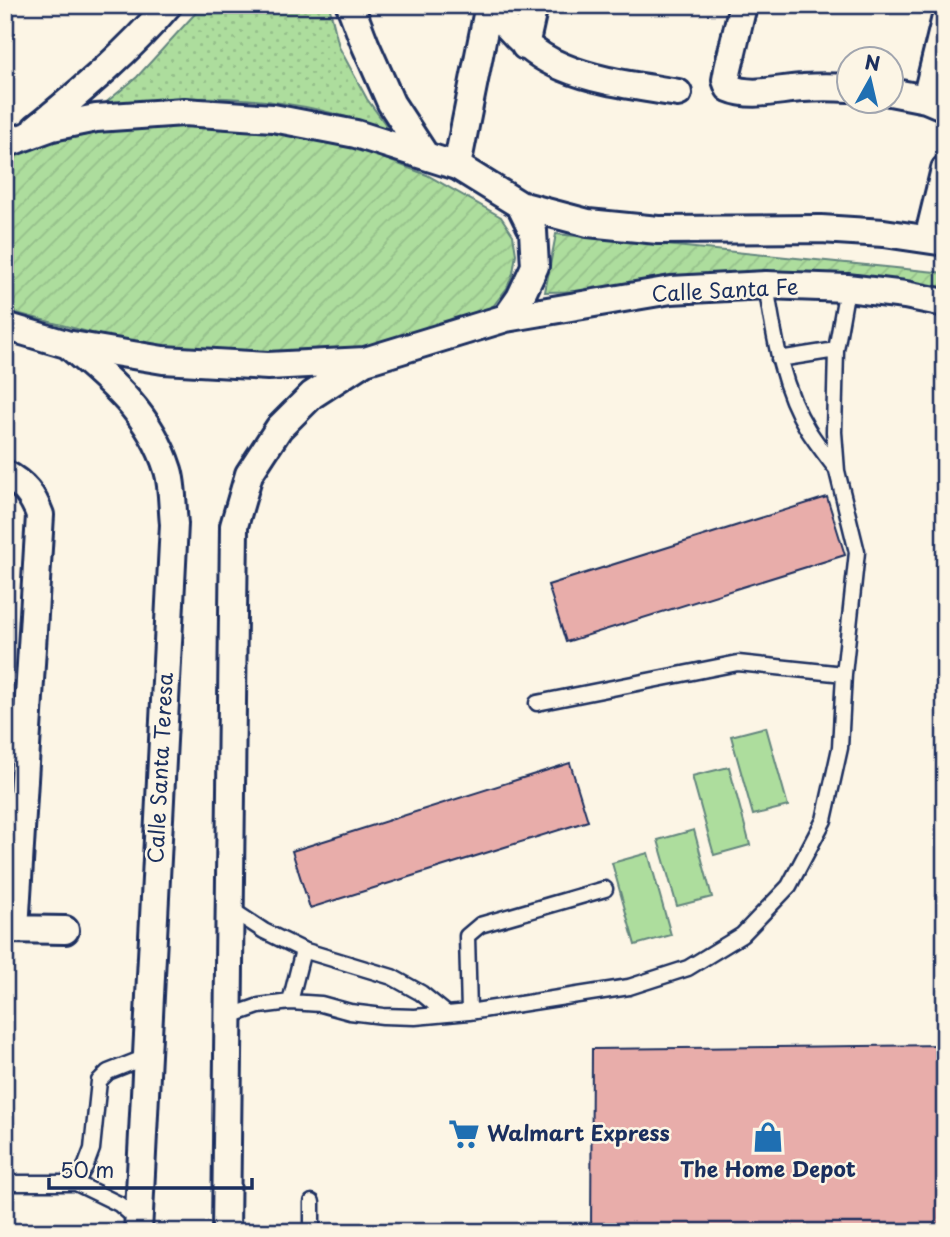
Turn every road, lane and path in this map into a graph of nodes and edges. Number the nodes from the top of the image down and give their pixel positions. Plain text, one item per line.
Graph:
1 (168, 5) edge
2 (350, 5) edge
3 (491, 5) edge
4 (534, 5) edge
5 (743, 5) edge
6 (945, 21) edge
7 (525, 46) junction
8 (834, 88) edge
9 (678, 93) dead end
10 (904, 95) edge
11 (935, 103) edge
12 (15, 141) edge
13 (425, 155) junction
14 (457, 166) junction
15 (945, 169) edge
16 (520, 205) junction
17 (936, 241) edge
18 (766, 285) junction
19 (847, 288) junction
20 (945, 303) edge
21 (506, 318) junction
22 (5, 326) edge
23 (66, 344) junction
24 (836, 350) junction
25 (779, 359) junction
26 (365, 361) junction
27 (838, 471) junction
28 (5, 474) edge
29 (844, 674) junction
30 (537, 703) dead end
31 (605, 889) dead end
32 (229, 908) junction
33 (10, 929) edge
34 (65, 930) dead end
35 (303, 950) junction
36 (290, 1002) junction
37 (468, 1012) junction
38 (447, 1014) junction
39 (230, 1016) junction
40 (146, 1057) junction
41 (5, 1183) edge
42 (76, 1183) junction
43 (312, 1202) dead end
44 (139, 1226) edge
45 (226, 1232) edge
46 (312, 1232) edge

1 - 12 street
2 - 13 street
3 - 7 street
3 - 14 street
4 - 7 street
5 - 8 street
6 - 11 street
7 - 9 street
10 - 11 street
12 - 13 street
13 - 14 street
14 - 16 street
15 - 17 street
16 - 17 street
16 - 21 street
18 - 19 street, Calle Santa Fe
18 - 21 street, Calle Santa Fe
18 - 25 lane
19 - 20 street, Calle Santa Fe
19 - 24 lane
21 - 26 street, Calle Santa Fe
22 - 23 street
23 - 26 street
23 - 40 street, Calle Santa Teresa
24 - 25 lane
24 - 27 lane
25 - 27 lane
26 - 32 street
27 - 29 lane
28 - 33 street
29 - 30 lane
29 - 37 lane
31 - 37 lane
32 - 35 lane
32 - 39 street
33 - 34 street
35 - 36 lane
35 - 38 lane
36 - 38 lane
36 - 39 lane
37 - 38 lane
39 - 45 street
40 - 42 lane
40 - 44 street, Calle Santa Teresa
41 - 42 lane
42 - 44 lane
43 - 46 lane

